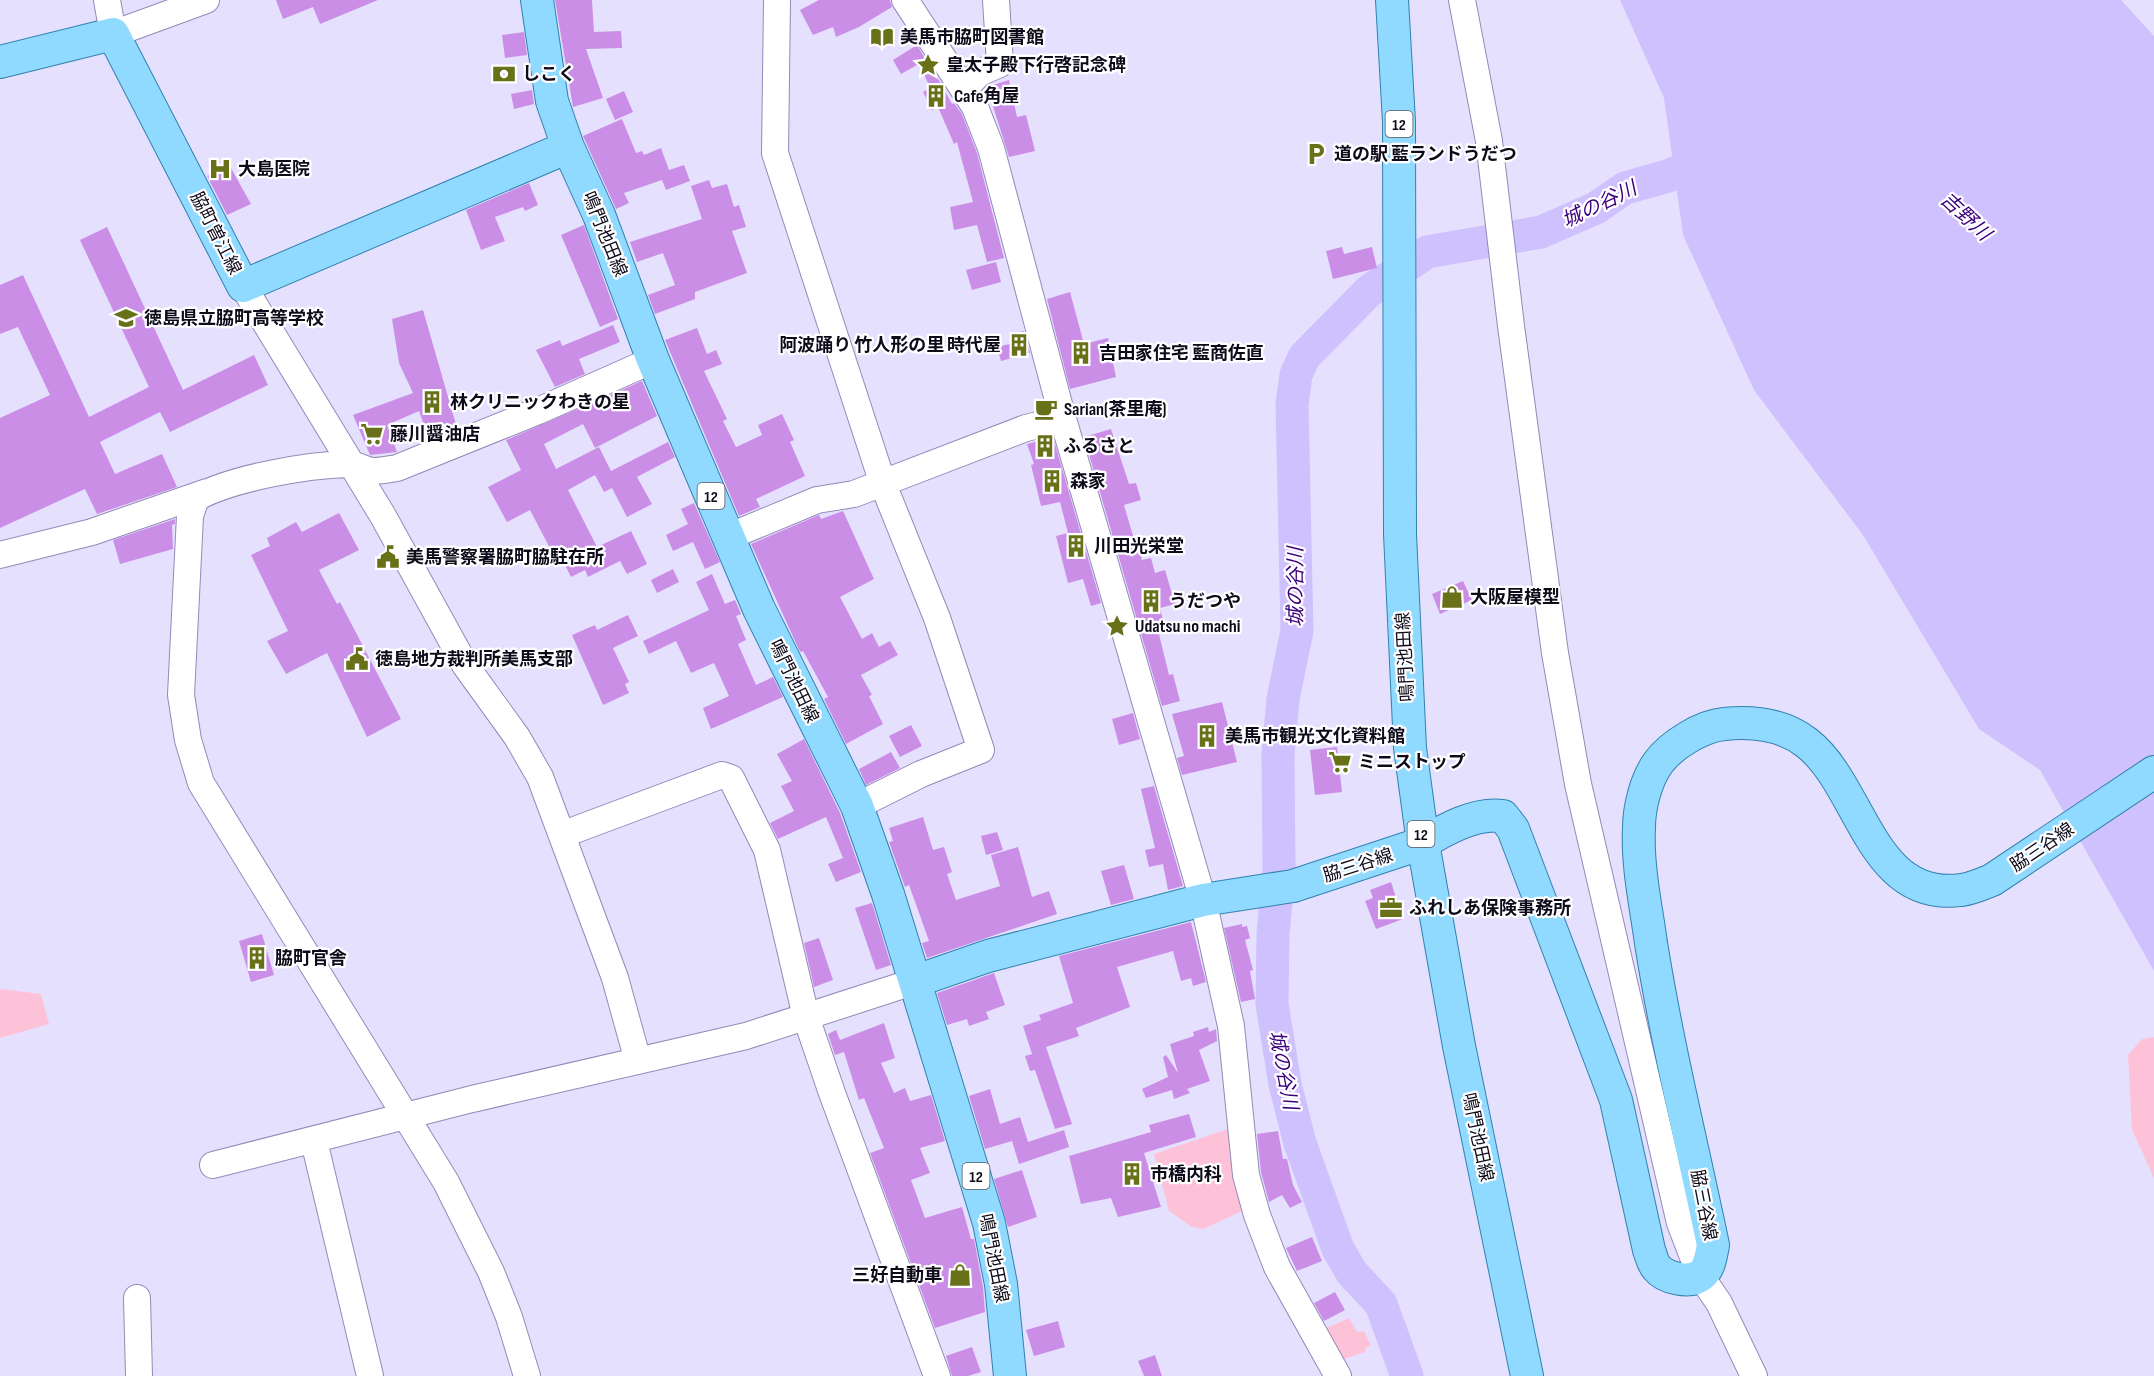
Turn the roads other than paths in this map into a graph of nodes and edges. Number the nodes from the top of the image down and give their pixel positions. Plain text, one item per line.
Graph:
1 (107, 0) edge
2 (206, 0) edge
3 (537, 0) edge
4 (777, 0) edge
5 (905, 0) edge
6 (996, 0) edge
7 (1392, 0) edge
8 (1462, 0) edge
9 (113, 34) junction
10 (0, 62) edge
11 (964, 90) junction
12 (568, 147) junction
13 (243, 285) junction
14 (652, 360) junction
15 (1063, 419) junction
16 (352, 464) junction
17 (884, 484) junction
18 (207, 492) junction
19 (728, 537) junction
20 (0, 555) edge
21 (2154, 772) edge
22 (857, 806) junction
23 (564, 834) junction
24 (1423, 843) junction
25 (1203, 900) junction
26 (916, 981) junction
27 (806, 1017) junction
28 (638, 1061) junction
29 (407, 1117) junction
30 (314, 1141) junction
31 (213, 1165) dead end
32 (1700, 1275) junction
33 (137, 1298) dead end
34 (139, 1376) edge
35 (370, 1376) edge
36 (527, 1376) edge
37 (937, 1376) edge
38 (1010, 1376) edge
39 (1338, 1376) edge
40 (1527, 1376) edge
41 (1754, 1376) edge

1 - 9 street
2 - 9 street
3 - 12 main road, 鳴門池田線 / 12
4 - 17 street
5 - 11 street
6 - 11 street
7 - 24 main road, 鳴門池田線 / 12
8 - 32 street
9 - 10 main road
9 - 13 main road, 脇町曽江線
11 - 15 street
12 - 13 main road, 脇町曽江線
12 - 14 main road, 鳴門池田線 / 12
13 - 16 street
14 - 16 street
14 - 19 main road, 鳴門池田線 / 12
15 - 17 street
15 - 25 street
16 - 18 street
16 - 23 street
17 - 19 street
17 - 22 street
18 - 20 street
18 - 29 street
19 - 22 main road, 鳴門池田線 / 12
21 - 32 main road, 脇三谷線
22 - 26 main road, 鳴門池田線 / 12
23 - 27 street
23 - 28 street
24 - 25 main road, 脇三谷線
24 - 32 main road, 脇三谷線
24 - 40 main road, 鳴門池田線 / 12
25 - 26 main road, 脇三谷線
25 - 39 street
26 - 27 street
26 - 38 main road, 鳴門池田線 / 12
27 - 28 street
27 - 37 street
28 - 29 street
29 - 30 street
29 - 36 street
30 - 31 street
30 - 35 street
32 - 41 street
33 - 34 street

